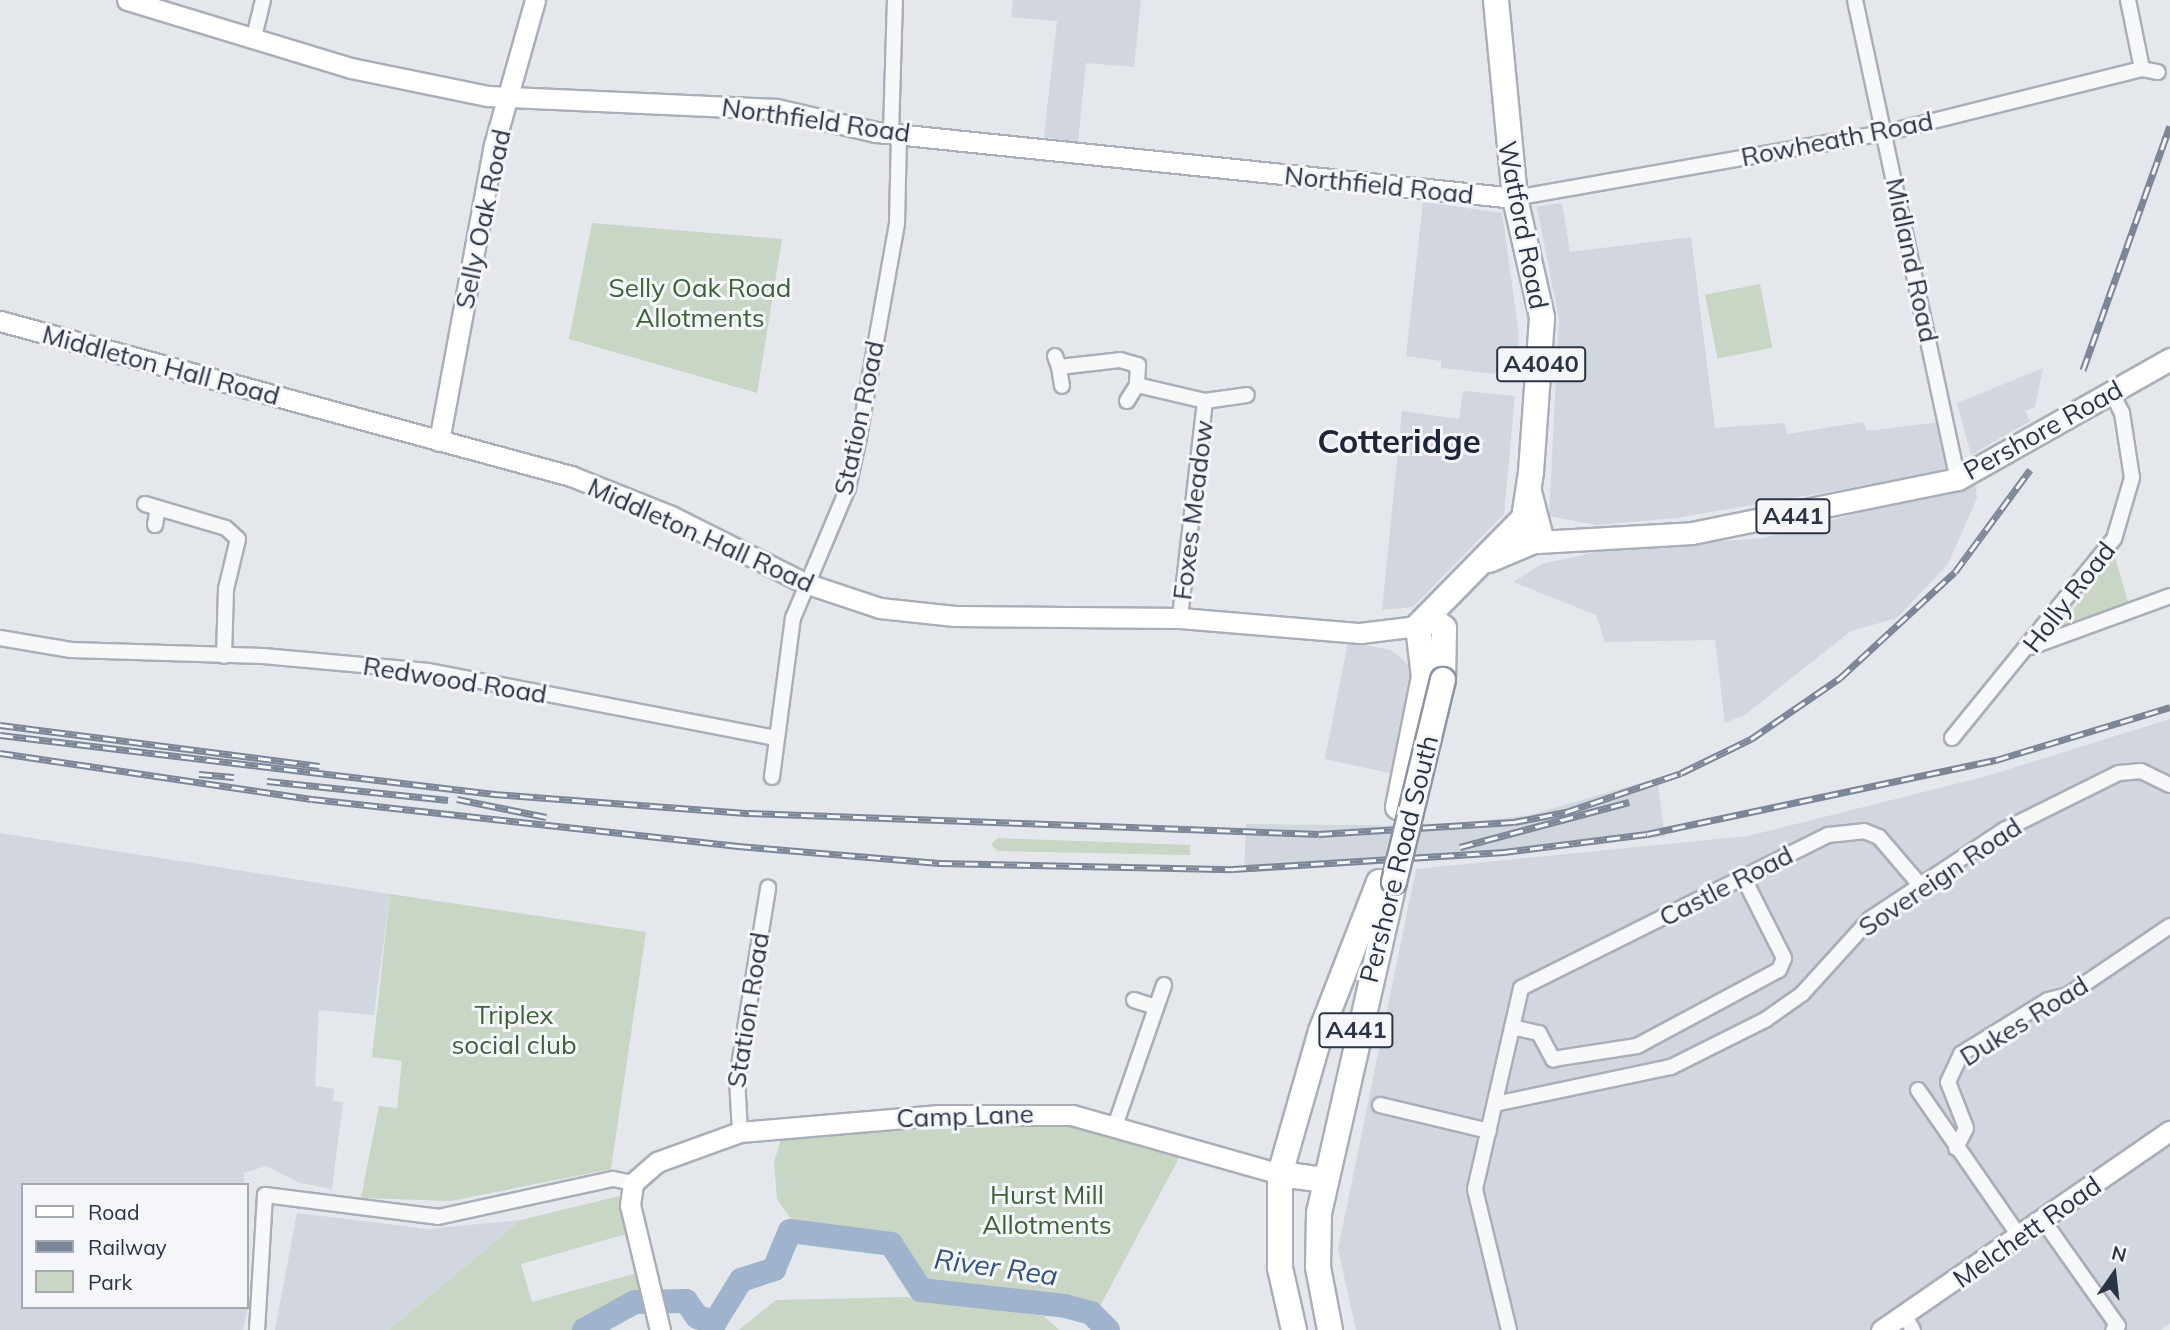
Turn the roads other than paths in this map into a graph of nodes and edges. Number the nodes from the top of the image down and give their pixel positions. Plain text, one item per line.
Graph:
1 (127, 0) edge
2 (263, 0) edge
3 (535, 0) edge
4 (895, 0) edge
5 (1496, 0) edge
6 (1855, 0) edge
7 (2128, 0) edge
8 (253, 41) junction
9 (2142, 69) junction
10 (2158, 72) dead end
11 (511, 99) junction
12 (895, 133) junction
13 (1885, 133) junction
14 (1515, 198) junction
15 (0, 321) edge
16 (2170, 359) edge
17 (1138, 385) junction
18 (1062, 386) dead end
19 (2112, 393) junction
20 (1247, 394) dead end
21 (1127, 401) dead end
22 (1205, 401) junction
23 (439, 441) junction
24 (1958, 479) junction
25 (155, 525) dead end
26 (1531, 530) junction
27 (805, 583) junction
28 (2170, 596) edge
29 (1180, 618) junction
30 (1431, 628) junction
31 (0, 638) edge
32 (2031, 647) junction
33 (224, 656) junction
34 (775, 738) junction
35 (1952, 738) dead end
36 (772, 776) dead end
37 (2170, 785) edge
38 (1743, 877) junction
39 (1920, 885) junction
40 (1384, 886) junction
41 (768, 888) dead end
42 (2170, 926) edge
43 (1164, 985) dead end
44 (1134, 1000) dead end
45 (1156, 1007) junction
46 (1512, 1027) junction
47 (1918, 1090) dead end
48 (1495, 1104) junction
49 (1380, 1105) dead end
50 (1116, 1123) junction
51 (2170, 1130) edge
52 (1489, 1131) junction
53 (740, 1132) junction
54 (1956, 1148) junction
55 (1280, 1174) junction
56 (1324, 1180) junction
57 (633, 1183) junction
58 (2045, 1223) junction
59 (2021, 1238) junction
60 (1909, 1322) edge
61 (659, 1326) edge
62 (257, 1330) edge
63 (1294, 1330) edge
64 (1330, 1330) edge
65 (1509, 1330) edge
66 (1881, 1330) edge
67 (2113, 1330) edge

1 - 8 street, Northfield Road
2 - 8 street
3 - 11 street, Selly Oak Road
4 - 12 street, Station Road
5 - 14 highway, Watford Road / A4040
6 - 13 street, Midland Road
7 - 9 street
8 - 11 street, Northfield Road
9 - 10 street, Rowheath Road
9 - 13 street, Rowheath Road
11 - 12 street, Northfield Road
11 - 23 street, Selly Oak Road
12 - 14 street, Northfield Road
12 - 27 street, Station Road
13 - 14 street, Rowheath Road
13 - 24 street, Midland Road
14 - 26 highway, Watford Road / A4040
15 - 23 street, Middleton Hall Road
16 - 19 main road, Pershore Road / A441
17 - 18 street
17 - 21 street
17 - 22 street, Foxes Meadow
19 - 24 main road, Pershore Road / A441
19 - 32 street, Holly Road
20 - 22 street, Foxes Meadow
22 - 29 street, Foxes Meadow
23 - 27 street, Middleton Hall Road
24 - 26 main road, Pershore Road / A441
25 - 33 street
26 - 30 highway
27 - 29 street, Middleton Hall Road
27 - 34 street, Station Road
28 - 32 street
29 - 30 street, Middleton Hall Road
30 - 40 highway, Pershore Road South / A441
30 - 40 highway, Pershore Road South, bridge
31 - 33 street, Redwood Road
32 - 35 street, Holly Road
33 - 34 street, Redwood Road
34 - 36 street, Station Road
37 - 39 street, Sovereign Road
38 - 39 street, Castle Road
38 - 46 street, Castle Road
38 - 46 street
39 - 48 street, Sovereign Road
40 - 55 highway, Pershore Road South / A441
40 - 56 highway, Pershore Road South / A441
41 - 53 street, Station Road
42 - 54 street, Dukes Road
43 - 45 street
44 - 45 street
45 - 50 street
46 - 48 street
47 - 54 street
48 - 52 street
49 - 52 street
50 - 53 street, Camp Lane
50 - 55 street, Camp Lane
51 - 58 street, Melchett Road
52 - 65 street
53 - 57 street, Camp Lane
54 - 59 street
55 - 56 highway
55 - 63 highway, Pershore Road South / A441
56 - 64 highway, Pershore Road South / A441
57 - 61 street
57 - 62 street
58 - 59 street, Melchett Road
58 - 67 street
59 - 60 street, Melchett Road
60 - 66 street, Melchett Road

